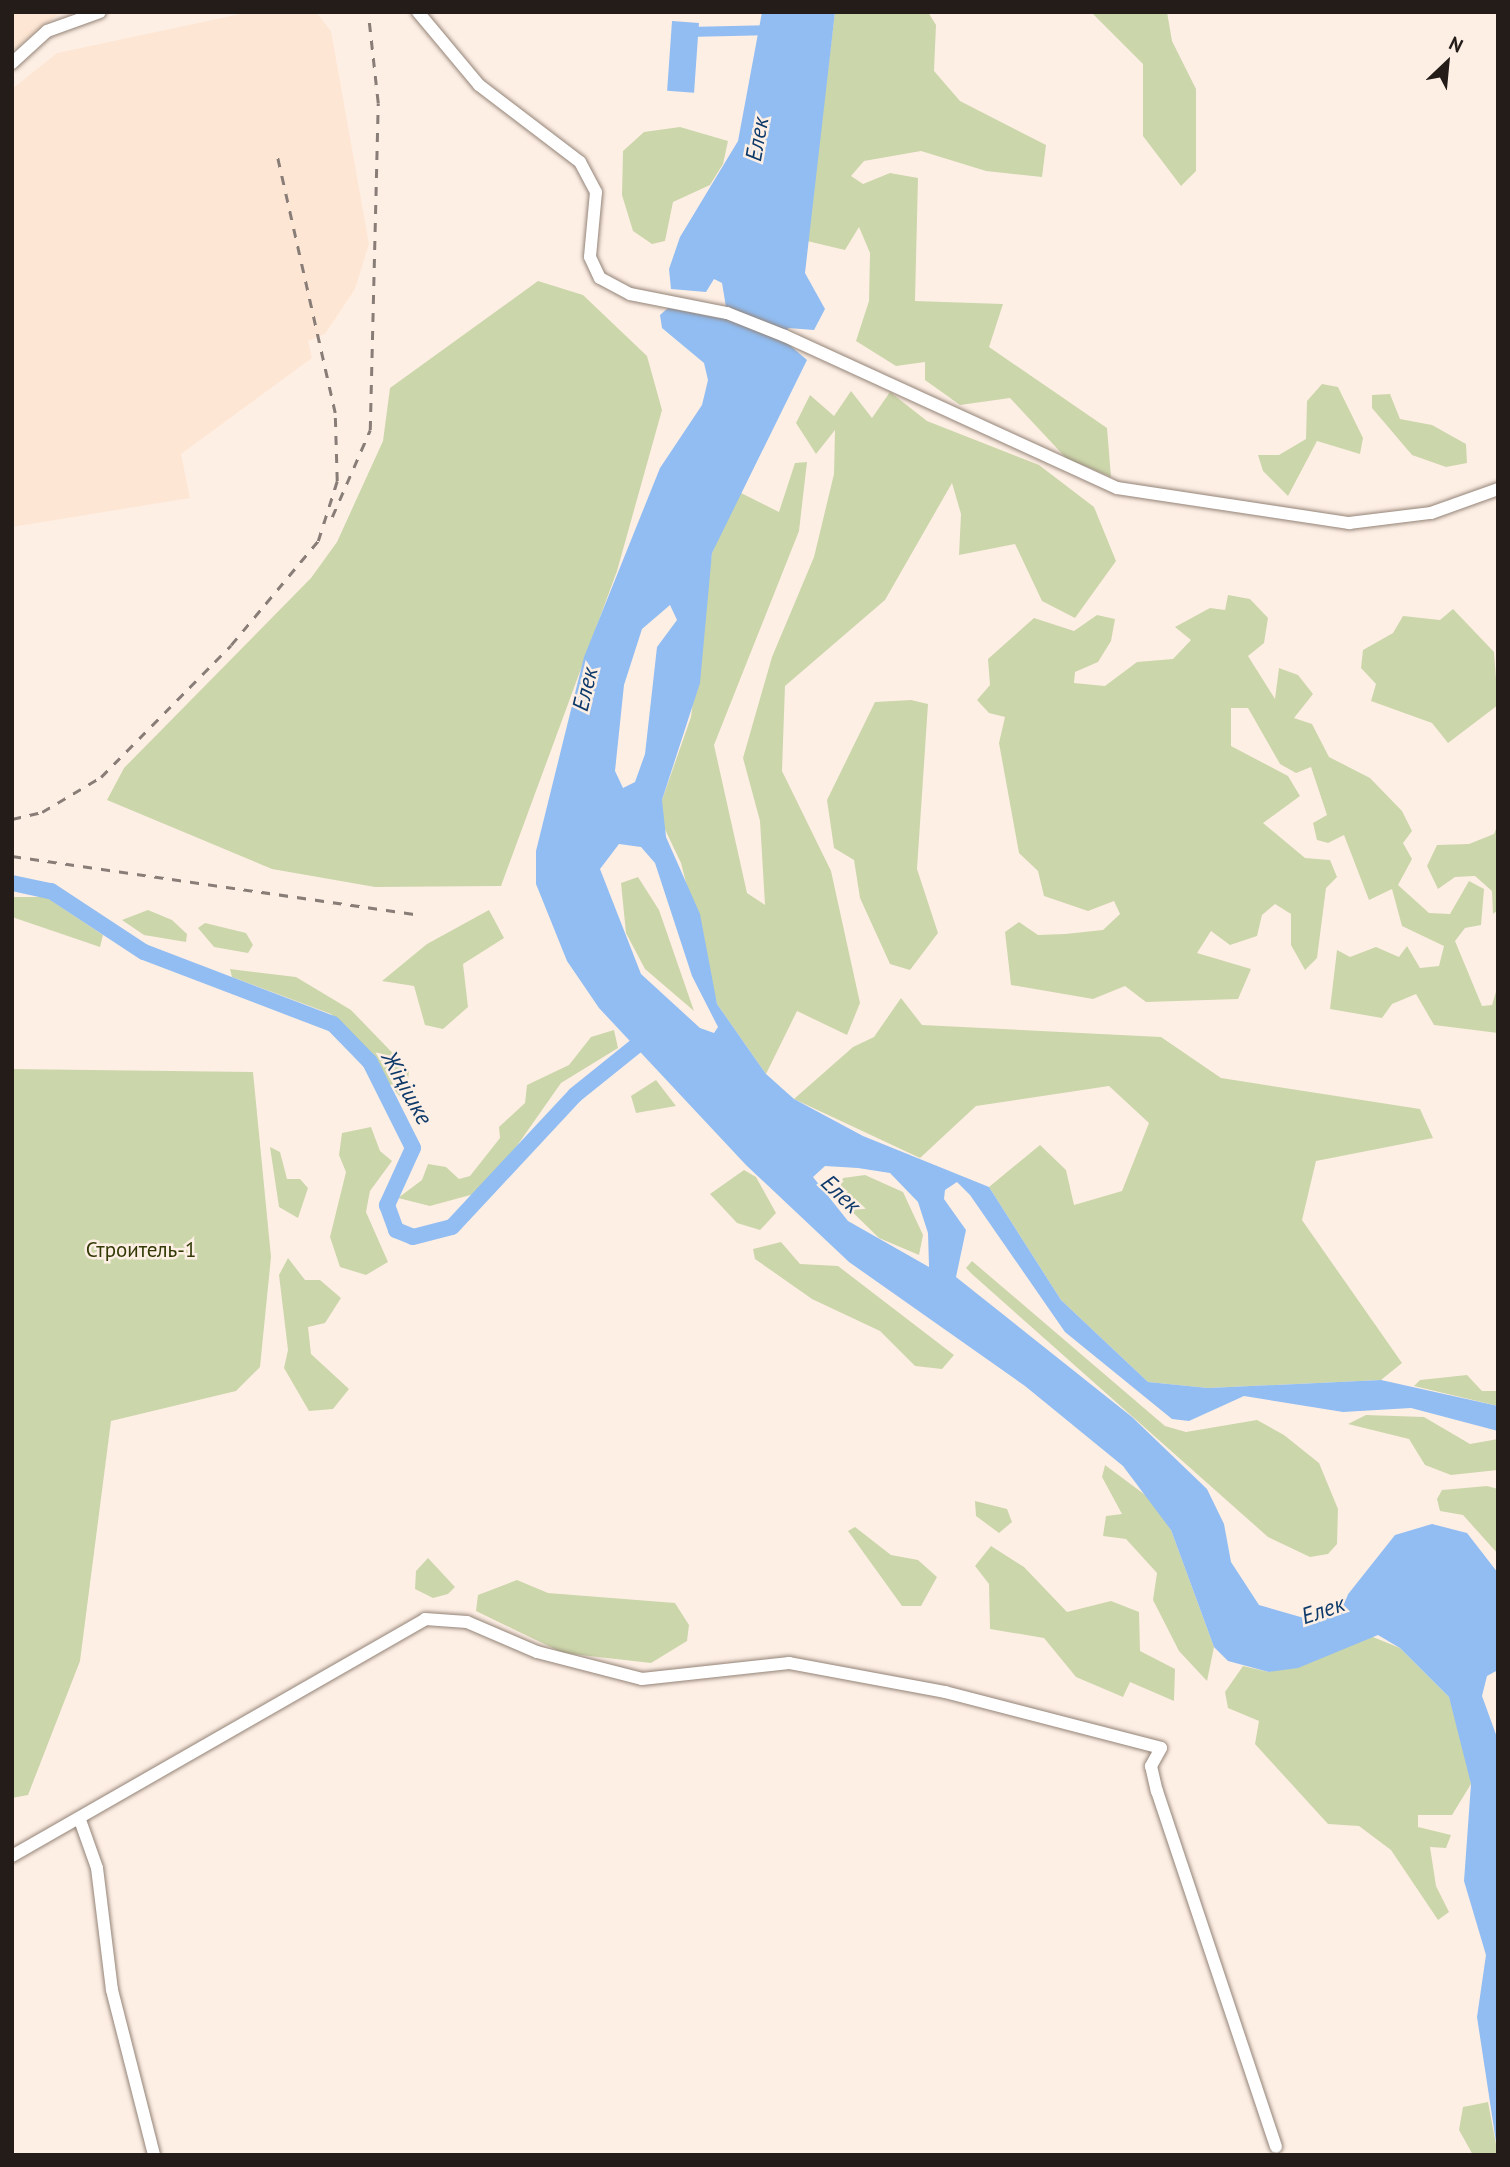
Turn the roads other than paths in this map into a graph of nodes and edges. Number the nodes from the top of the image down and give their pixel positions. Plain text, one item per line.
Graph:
1 (100, 12) edge
2 (418, 12) edge
3 (12, 64) edge
4 (1498, 489) edge
5 (80, 1821) junction
6 (12, 1856) edge
7 (1276, 2147) dead end
8 (154, 2155) edge

1 - 3 street
2 - 4 street
5 - 6 street
5 - 7 street
5 - 8 street

